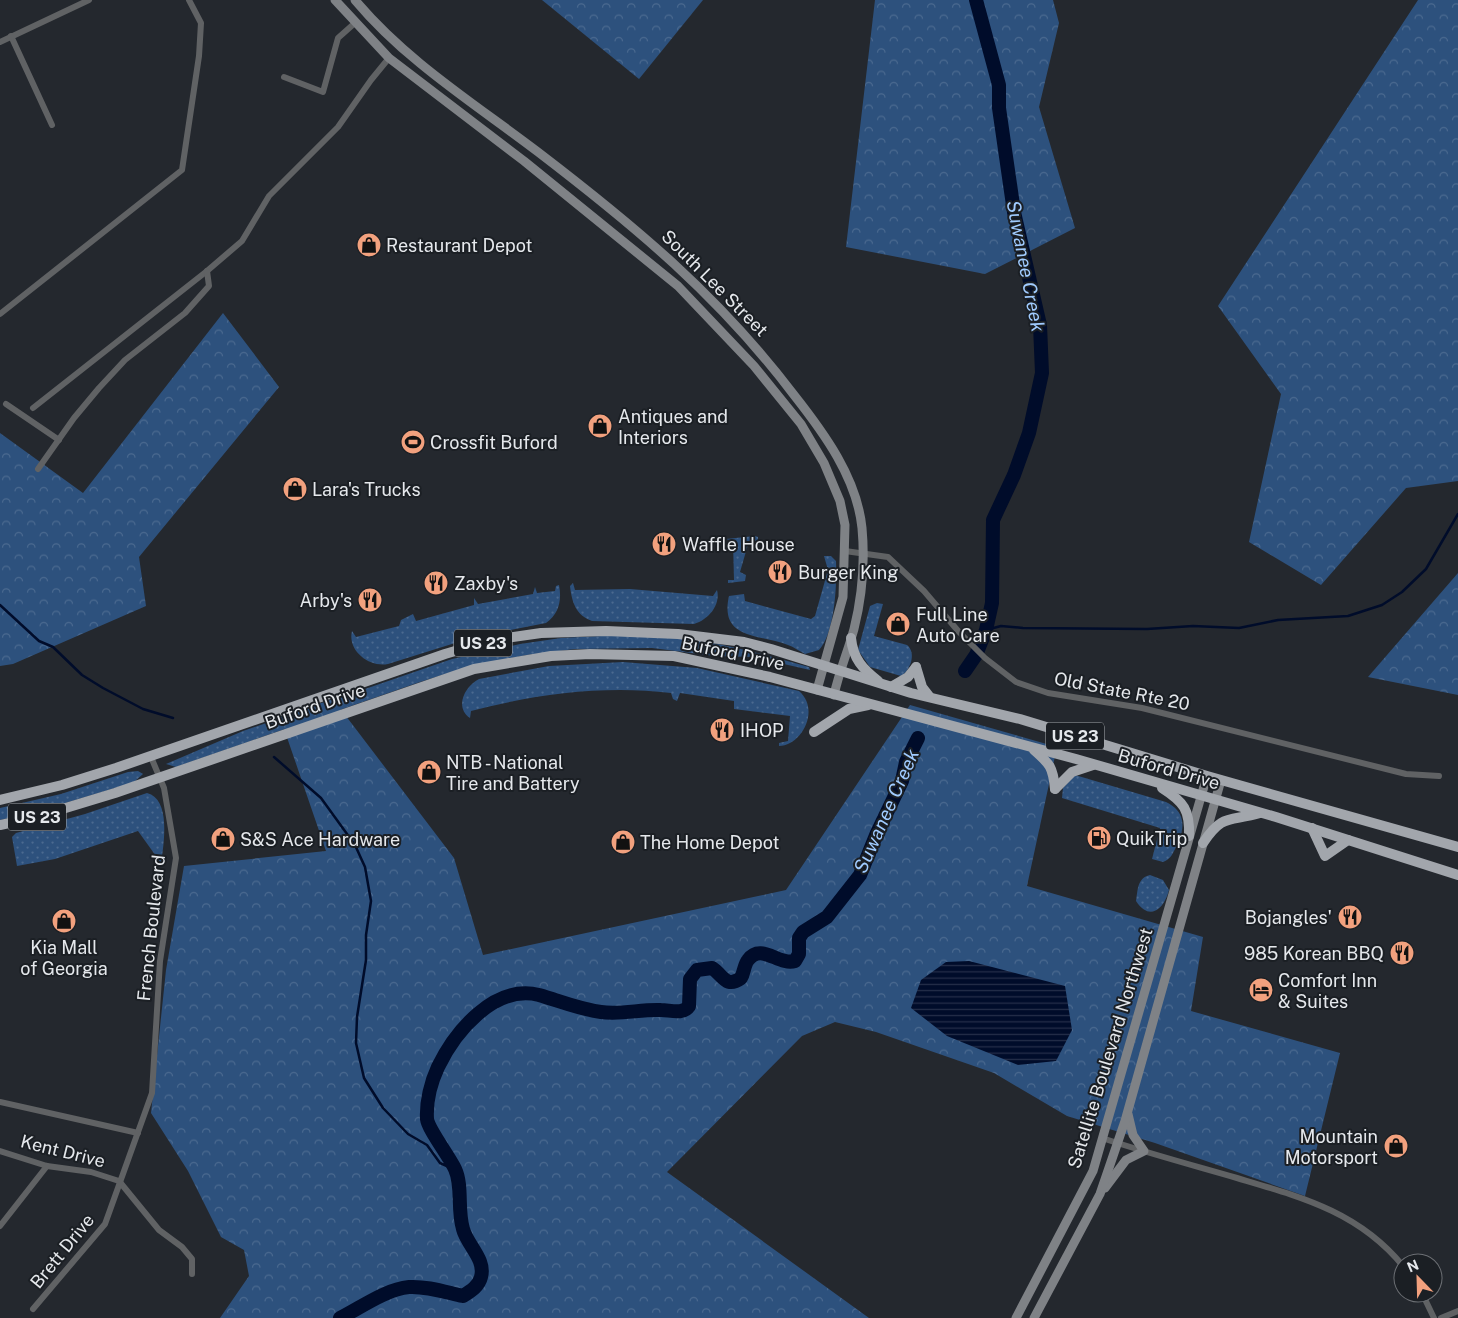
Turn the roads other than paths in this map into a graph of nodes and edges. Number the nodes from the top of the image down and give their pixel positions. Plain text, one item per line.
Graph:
1 (89, 0) edge
2 (189, 0) edge
3 (335, 0) edge
4 (355, 0) edge
5 (356, 22) junction
6 (11, 36) junction
7 (0, 42) edge
8 (389, 58) junction
9 (284, 77) dead end
10 (52, 125) dead end
11 (207, 272) junction
12 (0, 314) edge
13 (6, 404) dead end
14 (33, 408) dead end
15 (59, 440) junction
16 (38, 470) dead end
17 (845, 551) junction
18 (862, 555) junction
19 (851, 638) junction
20 (822, 666) junction
21 (840, 671) junction
22 (887, 686) junction
23 (817, 690) junction
24 (834, 695) junction
25 (929, 696) junction
26 (871, 704) junction
27 (814, 732) dead end
28 (1031, 747) junction
29 (150, 756) junction
30 (1094, 765) junction
31 (1207, 776) junction
32 (1439, 776) dead end
33 (160, 777) junction
34 (1148, 780) junction
35 (1221, 780) junction
36 (1201, 796) junction
37 (0, 800) edge
38 (1215, 800) junction
39 (1260, 813) junction
40 (0, 825) edge
41 (1312, 828) junction
42 (1189, 836) junction
43 (1348, 840) junction
44 (1203, 843) junction
45 (1458, 847) edge
46 (1458, 875) edge
47 (0, 1102) edge
48 (1128, 1111) junction
49 (138, 1133) junction
50 (1102, 1138) junction
51 (1117, 1143) junction
52 (0, 1151) edge
53 (1144, 1151) junction
54 (47, 1166) junction
55 (120, 1181) junction
56 (1100, 1194) junction
57 (0, 1226) edge
58 (1393, 1255) edge
59 (192, 1274) dead end
60 (1427, 1303) edge
61 (33, 1310) dead end
62 (1458, 1311) edge
63 (1016, 1318) edge
64 (1034, 1318) edge
65 (1434, 1318) edge
66 (1441, 1318) edge

1 - 6 street
2 - 12 street
3 - 5 main road, South Lee Street
4 - 18 main road, South Lee Street
5 - 8 main road, South Lee Street
5 - 9 street
6 - 7 street
6 - 10 street
8 - 11 street
8 - 17 main road, South Lee Street
11 - 14 street
11 - 15 street
13 - 15 street
15 - 16 street
17 - 18 street, Old State Rte 20
17 - 20 main road, South Lee Street
18 - 19 main road, South Lee Street
18 - 32 street, Old State Rte 20
19 - 21 main road, South Lee Street
19 - 22 highway
20 - 21 highway, Buford Drive / US 23
20 - 23 main road, South Lee Street
20 - 29 highway, Buford Drive / US 23
21 - 22 highway, Buford Drive / US 23
21 - 24 main road, South Lee Street
22 - 25 highway, Buford Drive / US 23
22 - 25 highway
23 - 24 highway, Buford Drive / US 23
23 - 33 highway, Buford Drive / US 23
24 - 26 highway, Buford Drive / US 23
25 - 31 highway, Buford Drive / US 23
26 - 27 highway
26 - 28 highway, Buford Drive / US 23
28 - 30 highway, Buford Drive / US 23
28 - 30 highway
29 - 33 street, French Boulevard
29 - 37 highway, Buford Drive / US 23
30 - 34 highway, Buford Drive / US 23
31 - 35 highway, Buford Drive / US 23
31 - 36 main road, Satellite Boulevard Northwest
33 - 40 highway, Buford Drive / US 23
33 - 49 street, French Boulevard
34 - 36 highway, Buford Drive / US 23
34 - 42 highway
35 - 38 main road, Satellite Boulevard Northwest
35 - 45 highway, Buford Drive / US 23
36 - 38 highway, Buford Drive / US 23
36 - 42 main road, Satellite Boulevard Northwest
38 - 39 highway, Buford Drive / US 23
38 - 44 main road, Satellite Boulevard Northwest
39 - 41 highway, Buford Drive / US 23
39 - 44 highway
41 - 43 highway, Buford Drive / US 23
41 - 43 highway
42 - 50 main road, Satellite Boulevard Northwest
43 - 46 highway, Buford Drive / US 23
44 - 48 main road, Satellite Boulevard Northwest
47 - 49 street
48 - 51 main road, Satellite Boulevard Northwest
48 - 53 main road
49 - 55 street, French Boulevard
50 - 51 street
50 - 63 main road, Satellite Boulevard Northwest
51 - 53 street
51 - 56 main road, Satellite Boulevard Northwest
52 - 54 street, Kent Drive
53 - 56 main road
53 - 58 street
54 - 55 street, Kent Drive
54 - 57 street
55 - 59 street
55 - 61 street, Brett Drive
56 - 64 main road, Satellite Boulevard Northwest
60 - 65 street
62 - 66 street

